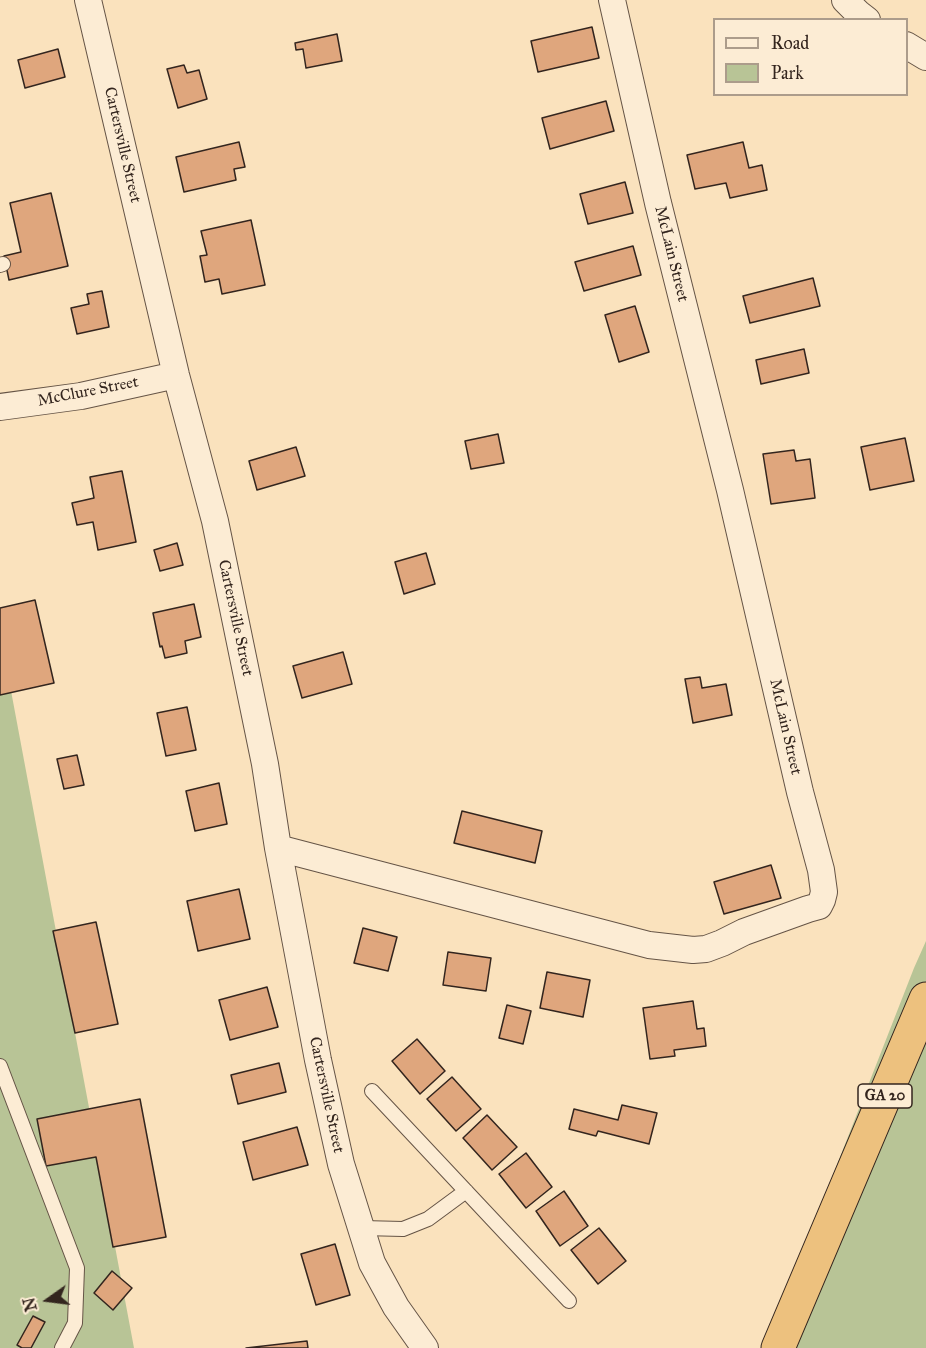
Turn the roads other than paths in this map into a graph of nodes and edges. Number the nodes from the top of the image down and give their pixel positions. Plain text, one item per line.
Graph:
1 (88, 0) edge
2 (612, 0) edge
3 (845, 0) edge
4 (864, 18) edge
5 (908, 46) edge
6 (926, 57) edge
7 (176, 375) junction
8 (0, 407) edge
9 (278, 848) junction
10 (926, 999) edge
11 (0, 1066) edge
12 (372, 1091) dead end
13 (466, 1191) junction
14 (364, 1233) junction
15 (569, 1301) dead end
16 (62, 1348) edge
17 (425, 1348) edge
18 (778, 1348) edge

1 - 7 street, Cartersville Street
2 - 9 street, McLain Street
3 - 4 street
5 - 6 street
7 - 8 street, McClure Street
7 - 9 street, Cartersville Street
9 - 14 street, Cartersville Street
10 - 18 highway, GA 20
11 - 16 lane
12 - 13 lane
13 - 14 lane
13 - 15 lane
14 - 17 street, Cartersville Street

